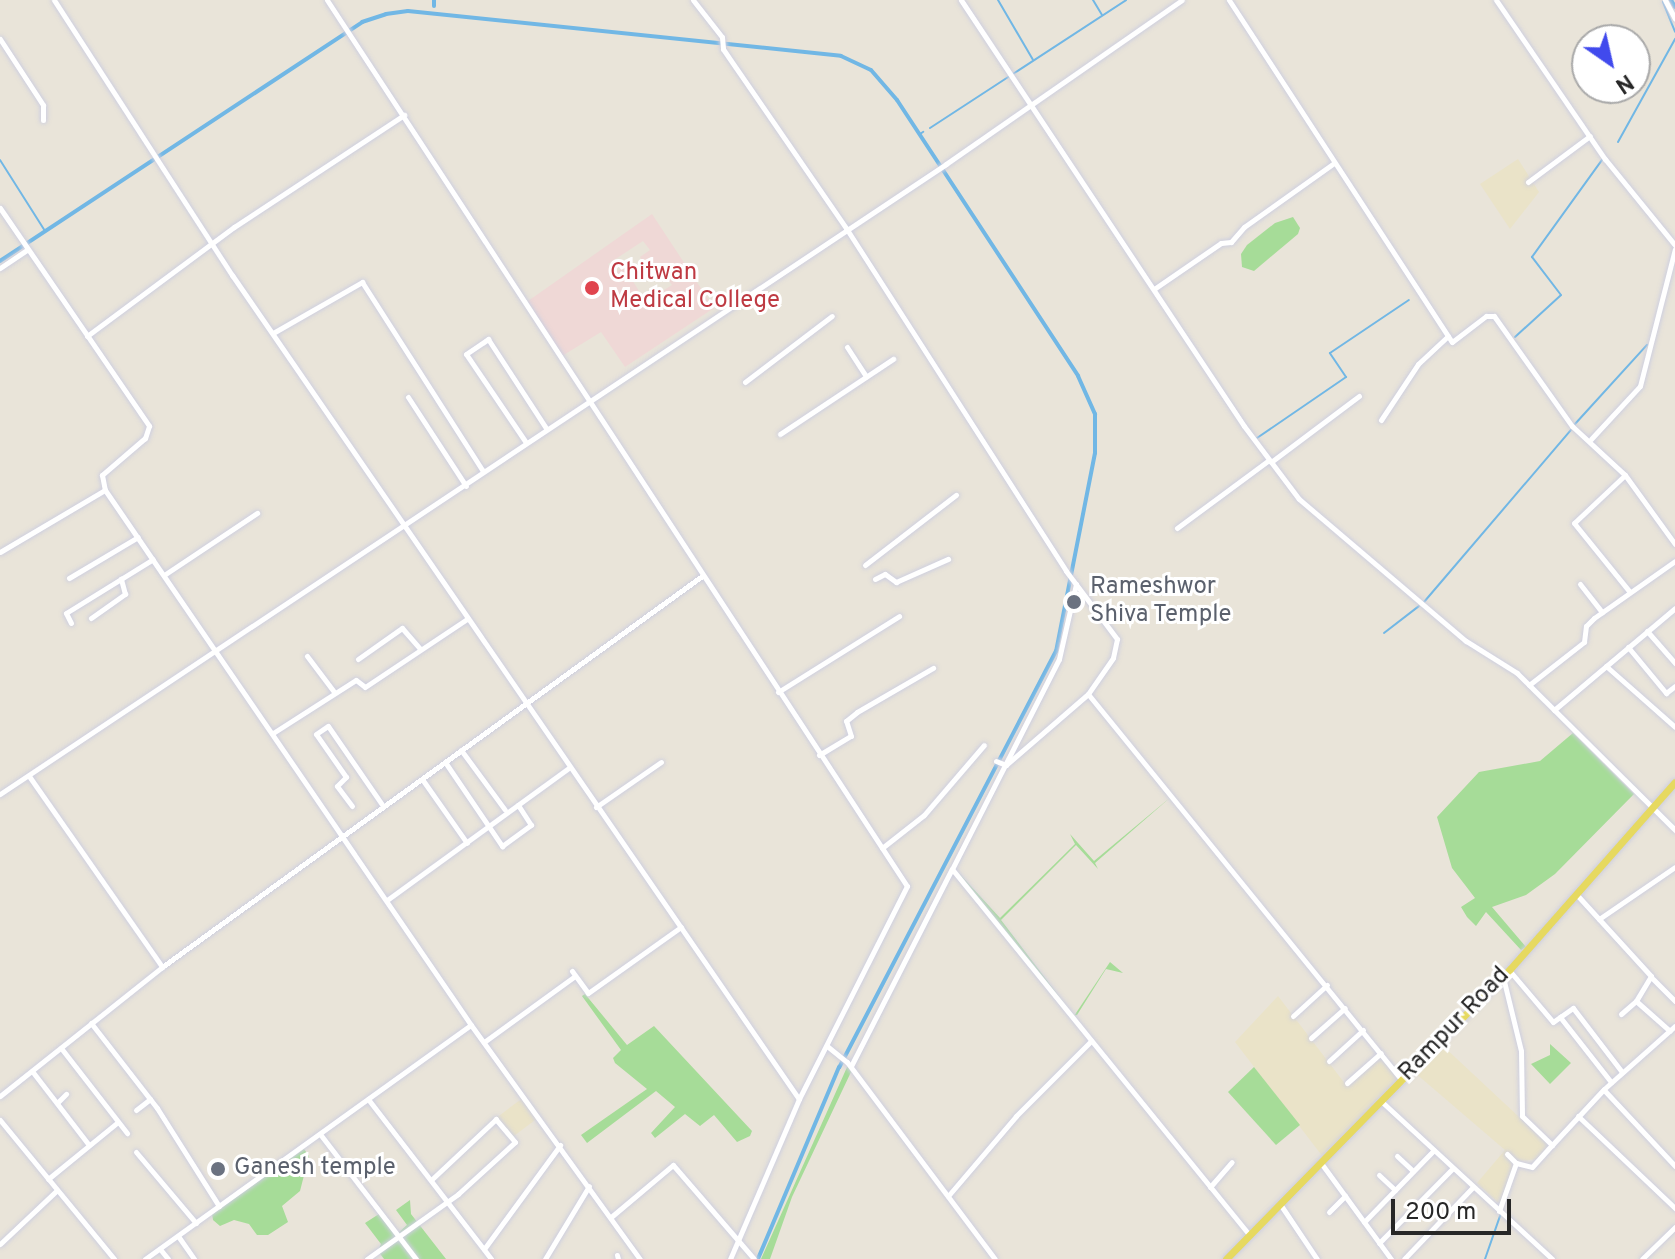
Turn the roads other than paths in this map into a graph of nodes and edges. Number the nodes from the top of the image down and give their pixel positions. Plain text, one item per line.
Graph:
1 (54, 0) edge
2 (327, 0) edge
3 (693, 0) edge
4 (961, 0) edge
5 (1182, 0) edge
6 (1229, 0) edge
7 (1496, 0) edge
8 (1666, 2) edge
9 (1675, 19) edge
10 (0, 39) edge
11 (1029, 102) junction
12 (404, 115) junction
13 (43, 120) dead end
14 (1590, 136) junction
15 (1334, 163) junction
16 (1528, 182) dead end
17 (0, 208) edge
18 (846, 228) junction
19 (212, 243) junction
20 (25, 246) junction
21 (1675, 247) edge
22 (0, 268) edge
23 (1154, 289) junction
24 (832, 316) dead end
25 (273, 333) junction
26 (87, 336) junction
27 (1448, 336) junction
28 (847, 347) dead end
29 (893, 359) dead end
30 (866, 376) junction
31 (745, 382) dead end
32 (1359, 396) dead end
33 (408, 397) dead end
34 (588, 401) junction
35 (1381, 420) dead end
36 (546, 428) junction
37 (780, 434) dead end
38 (1591, 439) junction
39 (525, 441) junction
40 (1270, 461) junction
41 (483, 471) junction
42 (1625, 475) junction
43 (466, 486) junction
44 (105, 490) junction
45 (956, 495) dead end
46 (257, 513) dead end
47 (402, 524) junction
48 (1675, 526) edge
49 (1177, 528) dead end
50 (1668, 533) junction
51 (138, 537) junction
52 (1675, 544) edge
53 (0, 552) edge
54 (153, 559) junction
55 (948, 559) dead end
56 (1675, 561) edge
57 (865, 565) dead end
58 (164, 575) junction
59 (702, 576) junction
60 (69, 578) dead end
61 (121, 579) junction
62 (875, 579) dead end
63 (1075, 581) junction
64 (1580, 584) dead end
65 (1629, 591) junction
66 (1675, 608) edge
67 (1602, 612) junction
68 (899, 616) dead end
69 (91, 618) dead end
70 (467, 619) junction
71 (71, 623) dead end
72 (1647, 631) junction
73 (1628, 647) junction
74 (217, 649) junction
75 (420, 649) junction
76 (307, 656) dead end
77 (358, 659) dead end
78 (1675, 663) edge
79 (1606, 666) junction
80 (933, 668) dead end
81 (1529, 685) junction
82 (1675, 686) edge
83 (778, 692) junction
84 (335, 693) junction
85 (1088, 694) junction
86 (523, 703) junction
87 (1554, 710) junction
88 (1674, 723) edge
89 (273, 733) junction
90 (984, 745) dead end
91 (461, 750) junction
92 (819, 755) junction
93 (445, 762) junction
94 (661, 762) dead end
95 (1002, 763) junction
96 (569, 768) junction
97 (29, 776) junction
98 (422, 779) junction
99 (1675, 782) edge
100 (0, 794) edge
101 (518, 805) junction
102 (352, 806) dead end
103 (383, 806) junction
104 (596, 807) junction
105 (1653, 807) junction
106 (505, 810) junction
107 (487, 826) junction
108 (1675, 830) edge
109 (342, 836) junction
110 (468, 843) junction
111 (882, 848) junction
112 (1675, 867) edge
113 (952, 869) junction
114 (1577, 895) junction
115 (387, 900) junction
116 (1599, 919) junction
117 (681, 927) junction
118 (162, 967) junction
119 (1506, 974) junction
120 (1652, 978) junction
121 (1327, 985) junction
122 (1636, 1001) junction
123 (1675, 1001) edge
124 (1345, 1008) junction
125 (1621, 1014) dead end
126 (1293, 1016) dead end
127 (1560, 1017) junction
128 (91, 1023) junction
129 (471, 1025) junction
130 (1673, 1028) edge
131 (1363, 1030) junction
132 (1311, 1038) dead end
133 (1091, 1041) junction
134 (484, 1042) junction
135 (827, 1046) junction
136 (61, 1048) junction
137 (1381, 1053) junction
138 (1329, 1061) dead end
139 (849, 1064) junction
140 (32, 1071) junction
141 (1622, 1072) junction
142 (1402, 1080) junction
143 (1611, 1082) junction
144 (1347, 1083) dead end
145 (1604, 1089) junction
146 (66, 1094) dead end
147 (0, 1096) edge
148 (150, 1099) junction
149 (368, 1099) junction
150 (799, 1099) junction
151 (1381, 1101) junction
152 (57, 1103) junction
153 (136, 1110) dead end
154 (1578, 1115) junction
155 (0, 1120) edge
156 (118, 1122) junction
157 (1582, 1124) junction
158 (1571, 1125) junction
159 (127, 1133) dead end
160 (320, 1134) junction
161 (89, 1145) junction
162 (560, 1145) junction
163 (1552, 1145) junction
164 (1434, 1150) junction
165 (136, 1152) dead end
166 (1507, 1154) dead end
167 (1397, 1156) dead end
168 (1232, 1162) dead end
169 (1321, 1163) junction
170 (1516, 1163) junction
171 (1675, 1166) edge
172 (1453, 1168) junction
173 (1413, 1171) junction
174 (1379, 1175) dead end
175 (48, 1179) junction
176 (432, 1179) junction
177 (589, 1186) junction
178 (1210, 1187) junction
179 (1473, 1187) junction
180 (1395, 1190) junction
181 (56, 1191) junction
182 (1345, 1195) junction
183 (948, 1196) junction
184 (449, 1201) junction
185 (1280, 1204) junction
186 (219, 1206) junction
187 (1675, 1208) edge
188 (1499, 1211) junction
189 (1329, 1212) dead end
190 (611, 1217) junction
191 (1364, 1222) junction
192 (196, 1223) junction
193 (1675, 1227) edge
194 (1249, 1235) junction
195 (178, 1236) junction
196 (401, 1237) junction
197 (740, 1239) junction
198 (1379, 1243) junction
199 (0, 1244) edge
200 (160, 1249) junction
201 (484, 1249) junction
202 (753, 1258) edge
203 (114, 1259) edge
204 (145, 1259) edge
205 (168, 1259) edge
206 (194, 1259) edge
207 (367, 1259) edge
208 (416, 1259) edge
209 (490, 1259) edge
210 (545, 1259) edge
211 (640, 1259) edge
212 (730, 1259) edge
213 (995, 1259) edge
214 (1226, 1259) edge
215 (1317, 1259) edge
216 (1391, 1259) edge
217 (1404, 1259) edge
218 (1552, 1259) edge
219 (1642, 1259) edge

1 - 19 street
2 - 12 street
3 - 18 street
4 - 11 street
5 - 11 street
6 - 15 street
7 - 14 street
8 - 9 street
10 - 13 street
11 - 18 street
11 - 23 street
12 - 19 street
12 - 34 street
14 - 16 street
14 - 21 street
15 - 23 street
15 - 27 street
17 - 20 street
18 - 34 street
18 - 63 street
19 - 25 street
19 - 26 street
20 - 22 street
20 - 26 street
21 - 38 street
23 - 40 street
24 - 31 street
25 - 41 street
25 - 47 street
26 - 44 street
27 - 35 street
27 - 38 street
28 - 30 street
29 - 30 street
30 - 37 street
32 - 40 street
33 - 43 street
34 - 36 street
34 - 59 street
36 - 39 street
36 - 39 street
38 - 42 street
39 - 41 street
40 - 49 street
40 - 81 street
41 - 43 street
42 - 50 street
42 - 65 street
43 - 47 street
44 - 51 street
44 - 53 street
45 - 57 street
46 - 58 street
47 - 70 street
47 - 74 street
48 - 50 street
50 - 52 street
51 - 54 street
51 - 60 street
54 - 58 street
54 - 61 street
55 - 62 street
56 - 65 street
58 - 74 street
59 - 83 street
59 - 86 street
61 - 69 street
61 - 71 street
63 - 85 street
63 - 95 street
64 - 67 street
65 - 67 street
66 - 72 street
67 - 81 street
68 - 83 street
70 - 75 street
70 - 86 street
72 - 73 street
72 - 78 street
73 - 79 street
73 - 82 street
74 - 89 street
74 - 97 street
75 - 77 street
75 - 84 street
76 - 84 street
79 - 87 street
79 - 88 street
80 - 92 street
81 - 87 street
83 - 92 street
84 - 89 street
85 - 95 street
85 - 121 street
86 - 91 street
86 - 96 street
87 - 105 street
89 - 109 street
90 - 111 street
91 - 93 street
91 - 106 street
92 - 111 street
93 - 98 street
93 - 107 street
94 - 104 street
95 - 113 street
96 - 101 street
96 - 104 street
97 - 100 street
97 - 118 street
98 - 103 street
98 - 110 street
99 - 105 main road, Rampur Road
101 - 106 street
101 - 107 street
102 - 103 street
103 - 109 street
104 - 117 street
105 - 108 street
105 - 114 main road, Rampur Road
106 - 107 street
107 - 110 street
109 - 115 street
109 - 118 street
110 - 115 street
111 - 135 street
112 - 116 street
113 - 133 street
113 - 139 street
114 - 116 street
114 - 119 main road, Rampur Road
115 - 129 street
116 - 120 street
117 - 134 street
117 - 150 street
118 - 128 street
119 - 127 street
119 - 142 main road, Rampur Road
119 - 163 street
120 - 122 street
120 - 123 street
121 - 124 street
121 - 126 street
122 - 125 street
122 - 130 street
124 - 131 street
124 - 132 street
127 - 141 street
127 - 143 street
128 - 136 street
128 - 148 street
129 - 134 street
129 - 149 street
130 - 141 street
131 - 137 street
131 - 138 street
133 - 178 street
133 - 183 street
134 - 162 street
135 - 139 street
135 - 150 street
136 - 140 street
136 - 156 street
137 - 142 street
137 - 144 street
139 - 183 street
140 - 147 street
140 - 152 street
141 - 143 street
142 - 151 main road, Rampur Road
143 - 145 street
145 - 154 street
145 - 171 street
146 - 152 street
148 - 153 street
148 - 186 street
149 - 160 street
149 - 176 street
150 - 197 street
151 - 164 street
151 - 169 main road, Rampur Road
152 - 161 street
154 - 157 street
154 - 158 street
155 - 175 street
156 - 159 street
156 - 161 street
157 - 158 street
157 - 187 street
158 - 163 street
160 - 186 street
160 - 196 street
161 - 175 street
162 - 177 street
162 - 201 street
163 - 170 street
164 - 172 street
164 - 173 street
165 - 192 street
166 - 170 street
167 - 173 street
168 - 178 street
169 - 182 street
169 - 185 main road, Rampur Road
170 - 188 street
172 - 179 street
172 - 198 street
173 - 180 street
174 - 180 street
175 - 181 street
176 - 184 street
176 - 184 street
177 - 190 street
177 - 210 street
178 - 194 street
179 - 188 street
179 - 217 street
180 - 191 street
181 - 199 street
181 - 203 street
182 - 189 street
182 - 191 street
183 - 213 street
184 - 196 street
184 - 201 street
185 - 194 main road, Rampur Road
185 - 215 street
186 - 192 street
188 - 218 street
190 - 197 street
190 - 211 street
191 - 198 street
192 - 195 street
193 - 219 street
194 - 214 main road, Rampur Road
195 - 200 street
195 - 206 street
196 - 207 street
196 - 208 street
197 - 202 street
197 - 212 street
198 - 216 street
200 - 204 street
200 - 205 street
201 - 209 street

